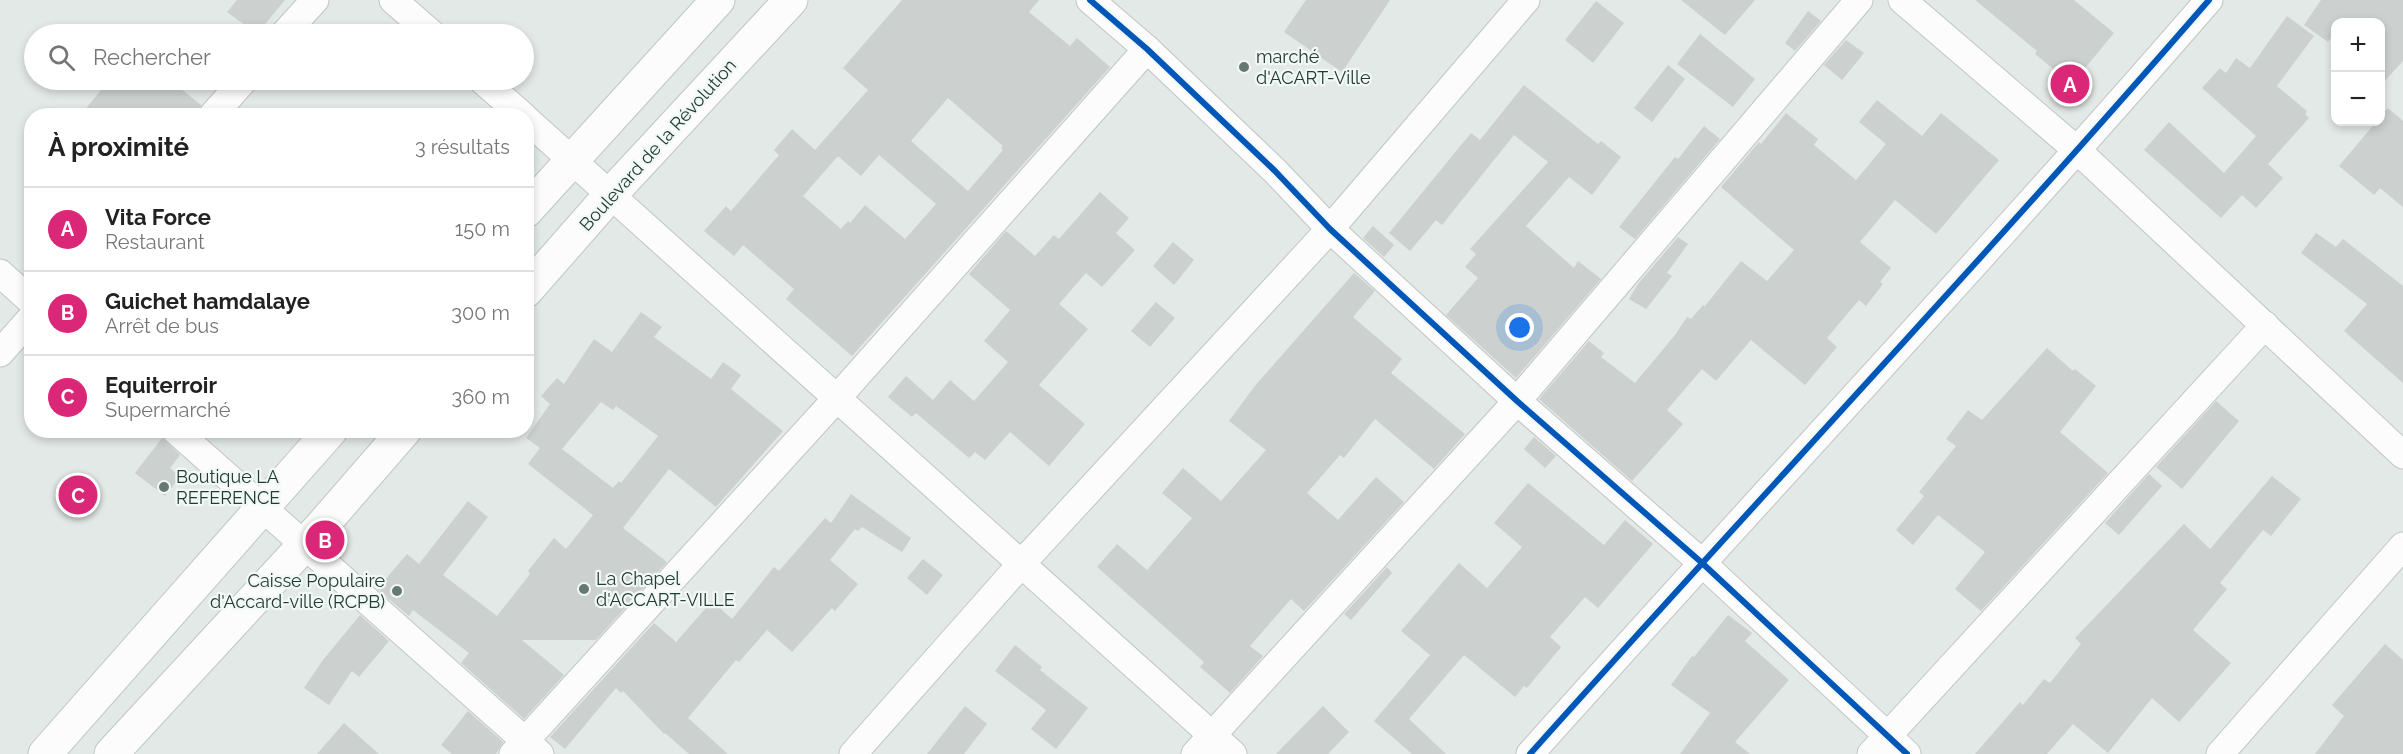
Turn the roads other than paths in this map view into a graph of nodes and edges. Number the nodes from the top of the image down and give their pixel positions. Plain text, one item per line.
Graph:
1 (315, 0) edge
2 (393, 0) edge
3 (718, 0) edge
4 (791, 0) edge
5 (1090, 0) edge
6 (1526, 0) edge
7 (1859, 0) edge
8 (1902, 0) edge
9 (2209, 0) edge
10 (293, 24) edge
11 (421, 24) edge
12 (1147, 49) junction
13 (235, 90) edge
14 (493, 90) edge
15 (219, 108) edge
16 (514, 108) edge
17 (534, 126) edge
18 (2078, 151) junction
19 (572, 160) junction
20 (611, 194) junction
21 (534, 202) edge
22 (1330, 230) junction
23 (0, 273) edge
24 (534, 282) edge
25 (24, 295) edge
26 (2265, 325) junction
27 (24, 326) edge
28 (0, 353) edge
29 (837, 398) junction
30 (1517, 401) junction
31 (184, 438) edge
32 (324, 438) edge
33 (398, 438) edge
34 (2403, 455) edge
35 (261, 508) junction
36 (304, 545) junction
37 (2403, 546) edge
38 (1701, 562) junction
39 (1022, 563) junction
40 (1204, 745) edge
41 (1879, 745) edge
42 (526, 750) edge
43 (45, 754) edge
44 (111, 754) edge
45 (853, 754) edge
46 (1233, 754) edge
47 (1530, 754) edge
48 (1908, 754) edge
49 (2220, 754) edge

1 - 10 street
2 - 11 street
3 - 19 main road
4 - 20 main road, Boulevard de la Révolution
5 - 12 street
6 - 22 street
7 - 30 street
8 - 18 street
9 - 18 street
12 - 22 street
12 - 29 street
13 - 15 street
14 - 16 street
17 - 19 street
18 - 26 street
18 - 38 street
19 - 20 street
19 - 21 main road
20 - 24 main road, Boulevard de la Révolution
20 - 29 street
22 - 30 street
22 - 39 street
23 - 25 street
26 - 34 street
26 - 41 street
27 - 28 street
29 - 39 street
29 - 42 street
30 - 38 street
30 - 40 street
31 - 35 street
32 - 35 main road
33 - 36 main road
35 - 36 street
35 - 43 main road
36 - 42 street
36 - 44 main road
37 - 49 street
38 - 41 street
38 - 47 street
39 - 40 street
39 - 45 street
40 - 46 street
41 - 48 street

